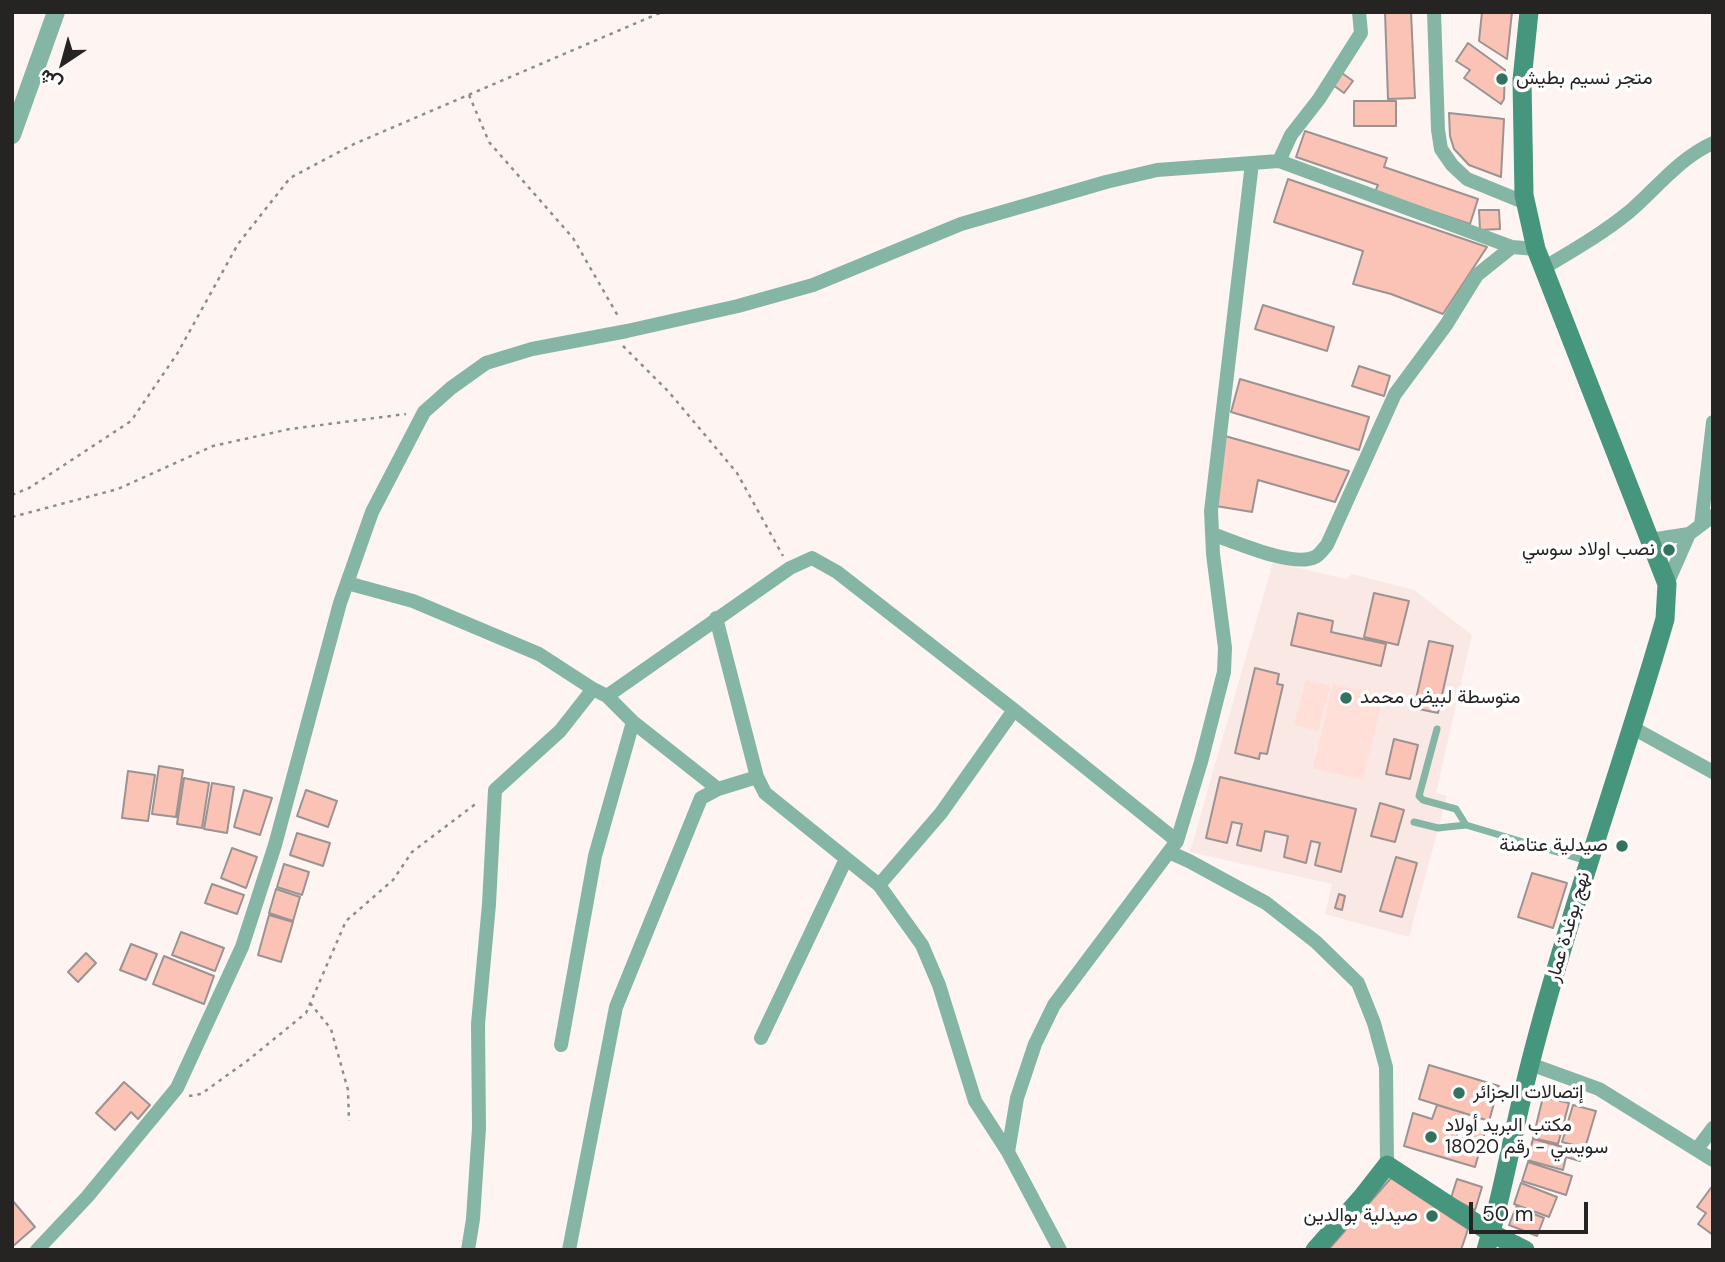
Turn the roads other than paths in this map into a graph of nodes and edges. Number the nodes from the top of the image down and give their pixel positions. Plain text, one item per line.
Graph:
1 (56, 12) edge
2 (1359, 12) edge
3 (1434, 12) edge
4 (1529, 12) edge
5 (12, 135) edge
6 (1713, 143) edge
7 (1279, 161) junction
8 (1252, 163) junction
9 (1526, 203) junction
10 (1512, 247) junction
11 (1536, 249) junction
12 (1542, 269) junction
13 (1713, 422) edge
14 (1707, 520) edge
15 (1212, 534) junction
16 (1689, 534) junction
17 (1650, 540) junction
18 (348, 583) junction
19 (1667, 584) junction
20 (716, 618) junction
21 (593, 689) junction
22 (607, 696) junction
23 (1014, 710) junction
24 (633, 722) junction
25 (1633, 728) junction
26 (1437, 729) dead end
27 (1713, 772) edge
28 (757, 777) junction
29 (718, 789) junction
30 (1414, 822) dead end
31 (1466, 825) junction
32 (1173, 847) junction
33 (846, 859) junction
34 (1588, 862) junction
35 (879, 886) junction
36 (761, 1038) dead end
37 (561, 1045) dead end
38 (1530, 1064) junction
39 (1713, 1128) edge
40 (1697, 1149) junction
41 (1008, 1152) junction
42 (1713, 1160) edge
43 (1387, 1164) junction
44 (1489, 1242) edge
45 (37, 1250) edge
46 (468, 1250) edge
47 (569, 1250) edge
48 (1060, 1250) edge
49 (1315, 1250) edge
50 (1525, 1250) edge

1 - 5 street
2 - 7 street
3 - 9 street
4 - 9 main road
6 - 12 street
7 - 8 street
7 - 10 street
8 - 15 street
8 - 18 street
9 - 11 main road
10 - 11 street
10 - 15 street
11 - 12 main road
12 - 17 main road
13 - 14 street
14 - 16 street
15 - 32 street
16 - 17 street
16 - 19 street
17 - 19 main road
18 - 21 street
18 - 45 street
19 - 25 main road, نهج بوغدة عمار
20 - 22 street
20 - 23 street
20 - 28 street
21 - 22 street
21 - 46 street
22 - 24 street
23 - 32 street
23 - 35 street
24 - 29 street
24 - 37 street
25 - 27 street
25 - 34 main road, نهج بوغدة عمار
26 - 31 lane
28 - 29 street
28 - 33 street
29 - 47 street
30 - 31 lane
31 - 34 lane
32 - 41 street
32 - 43 street
33 - 35 street
33 - 36 street
34 - 38 main road, نهج بوغدة عمار
35 - 41 street
38 - 40 street
38 - 44 main road, نهج بوغدة عمار
39 - 40 street
40 - 42 street
41 - 48 street
43 - 44 main road
43 - 49 main road
44 - 50 main road

